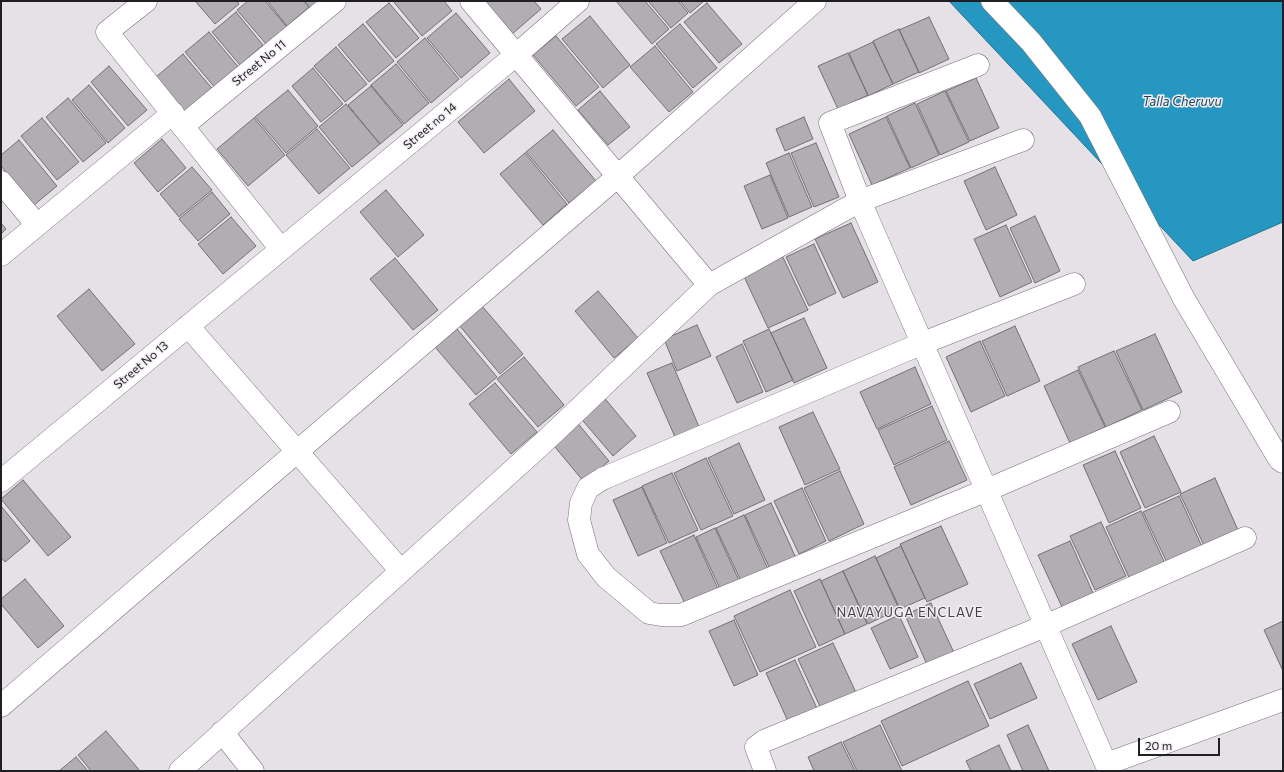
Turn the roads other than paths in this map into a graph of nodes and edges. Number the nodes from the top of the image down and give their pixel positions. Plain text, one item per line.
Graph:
1 (146, 1) edge
2 (335, 1) edge
3 (470, 1) edge
4 (578, 1) edge
5 (815, 1) edge
6 (992, 1) edge
7 (516, 55) junction
8 (978, 65) dead end
9 (178, 120) junction
10 (1023, 140) dead end
11 (618, 176) junction
12 (1, 182) edge
13 (860, 201) junction
14 (37, 225) junction
15 (281, 249) junction
16 (1, 255) edge
17 (1074, 284) dead end
18 (709, 285) junction
19 (188, 326) junction
20 (923, 343) junction
21 (1169, 412) dead end
22 (298, 451) junction
23 (1283, 462) edge
24 (1, 481) edge
25 (987, 490) junction
26 (1245, 538) dead end
27 (401, 571) junction
28 (1045, 626) junction
29 (1283, 700) edge
30 (1, 706) edge
31 (222, 732) junction
32 (1102, 768) edge
33 (180, 771) edge
34 (253, 771) edge
35 (766, 771) edge

1 - 9 street
2 - 9 street, Street No 11
3 - 7 street
4 - 7 street, Street no 14
5 - 11 street
6 - 23 street
7 - 11 street
7 - 15 street, Street no 14
8 - 13 street
9 - 14 street, Street No 11
9 - 15 street
10 - 13 street
11 - 18 street
11 - 22 street
12 - 14 street
13 - 18 street
13 - 20 street
14 - 16 street, Street No 11
15 - 19 street, Street No 13
17 - 20 street
18 - 27 street
19 - 22 street
19 - 24 street, Street No 13
20 - 25 street
20 - 25 street
21 - 25 street
22 - 27 street
22 - 30 street
25 - 28 street
26 - 28 street
27 - 31 street
28 - 32 street
28 - 35 street
29 - 32 street
31 - 33 street
31 - 34 street

